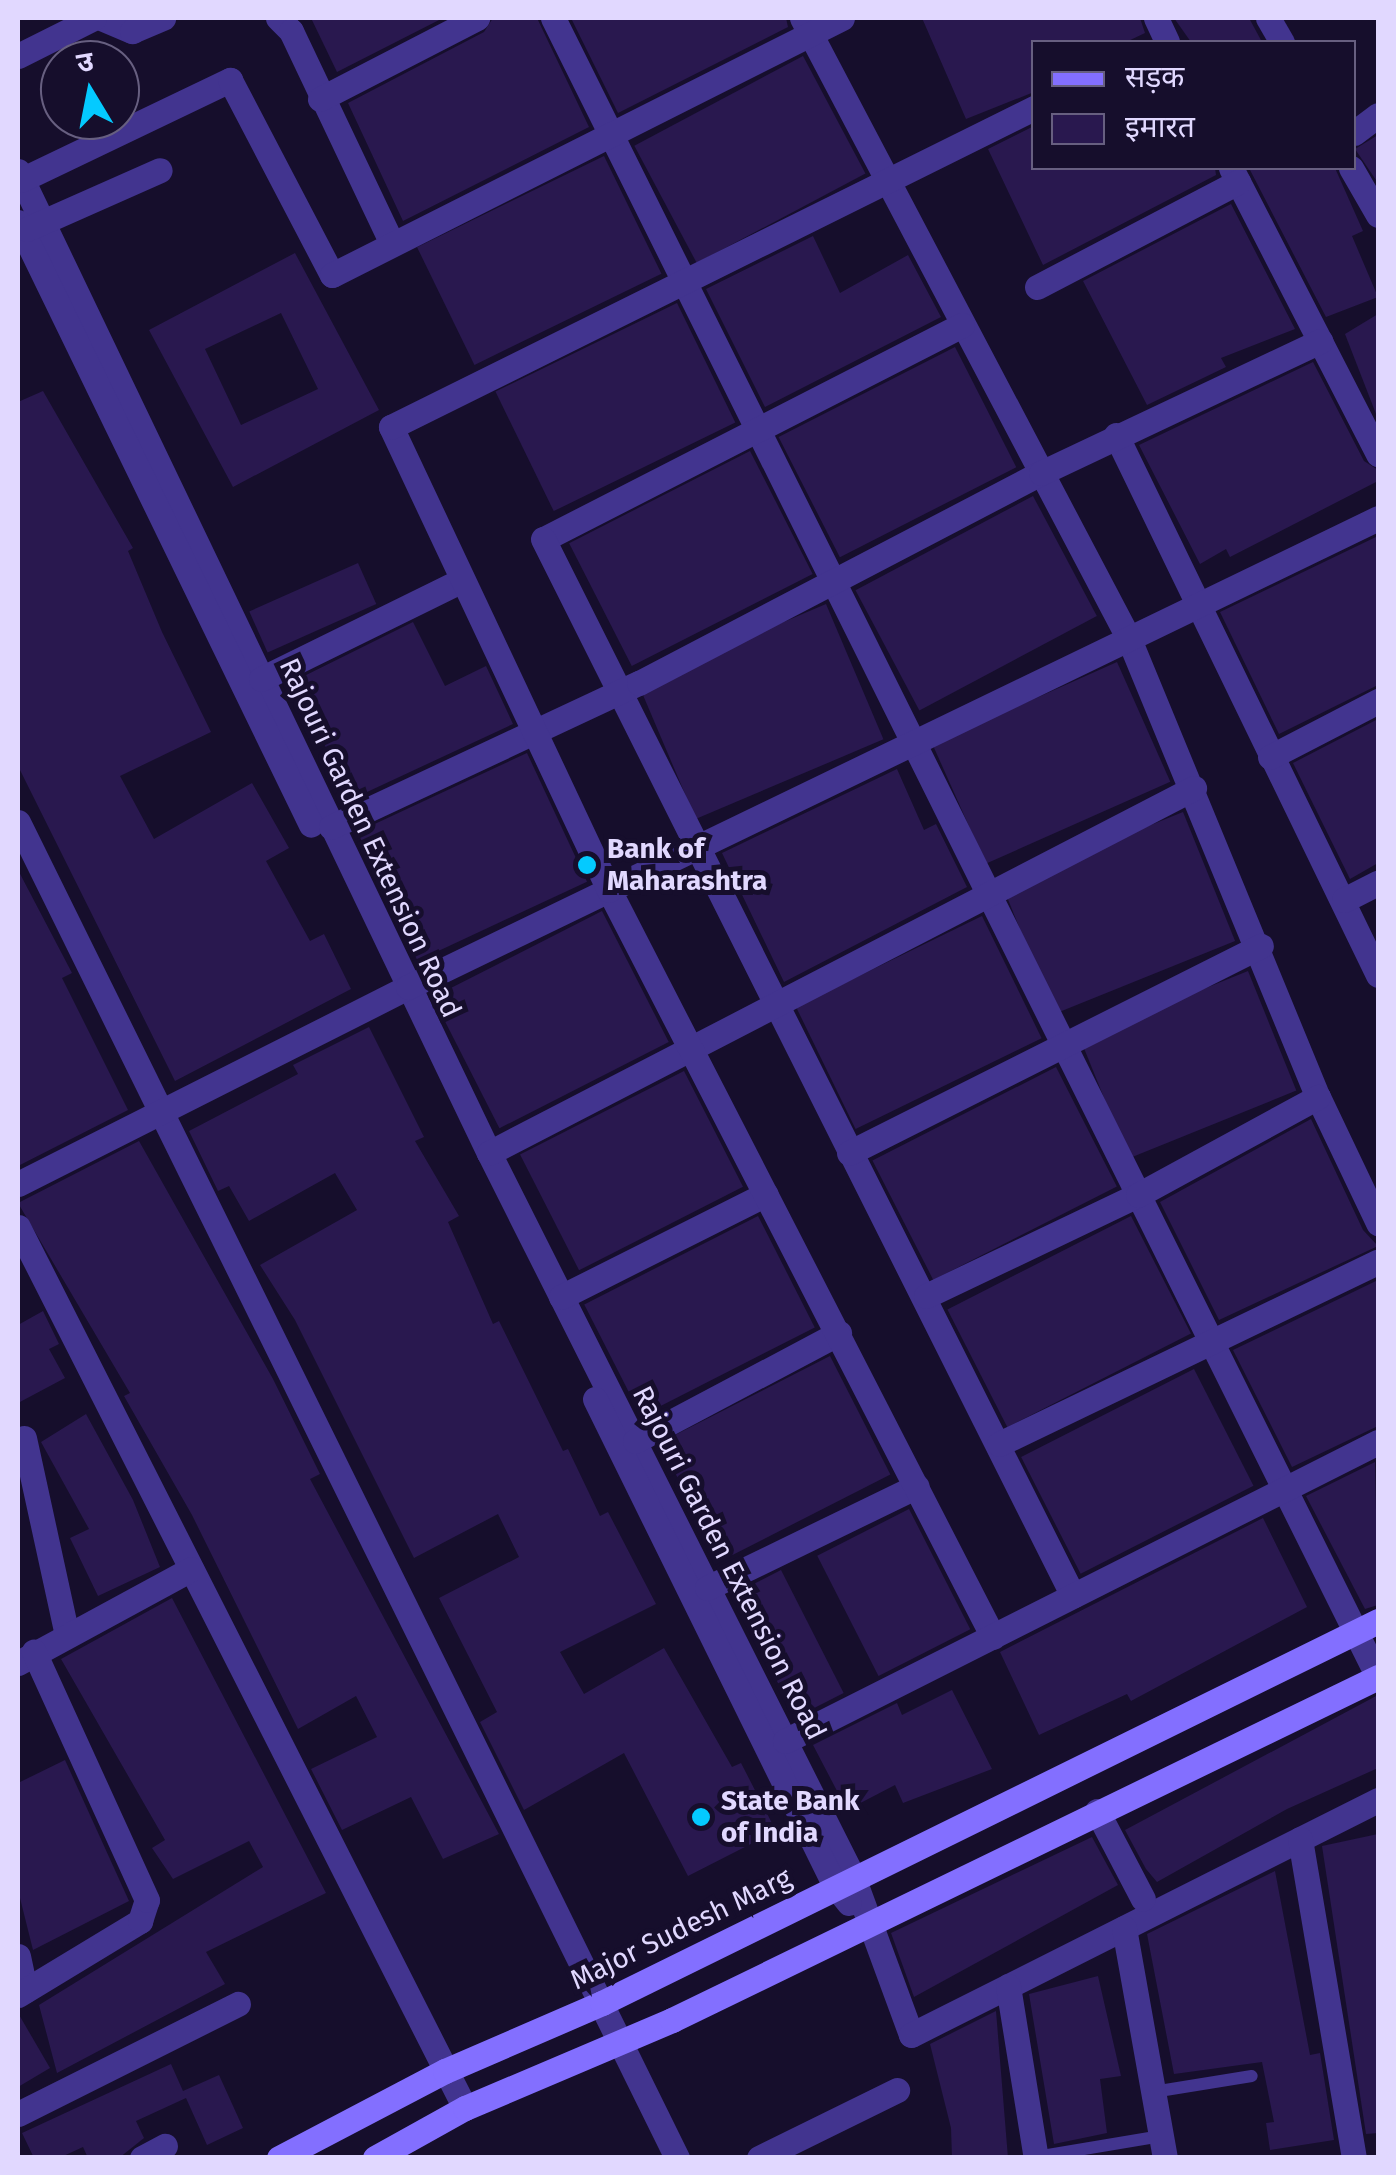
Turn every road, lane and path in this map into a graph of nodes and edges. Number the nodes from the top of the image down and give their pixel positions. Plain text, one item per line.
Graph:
1 (97, 18) edge
2 (163, 18) edge
3 (278, 18) edge
4 (477, 18) edge
5 (553, 18) edge
6 (842, 18) edge
7 (1268, 18) edge
8 (806, 26) edge
9 (1281, 40) edge
10 (18, 56) edge
11 (320, 98) junction
12 (1031, 110) edge
13 (1378, 115) edge
14 (1356, 132) edge
15 (611, 135) junction
16 (160, 170) dead end
17 (1352, 170) edge
18 (1235, 174) edge
19 (20, 176) edge
20 (886, 184) junction
21 (1378, 216) edge
22 (24, 227) edge
23 (391, 242) junction
24 (683, 280) junction
25 (1037, 287) dead end
26 (962, 325) junction
27 (1320, 340) junction
28 (757, 429) junction
29 (1116, 435) junction
30 (1378, 454) edge
31 (1042, 473) junction
32 (1378, 518) edge
33 (832, 580) junction
34 (460, 581) junction
35 (1197, 606) junction
36 (1129, 639) junction
37 (261, 679) junction
38 (622, 690) junction
39 (1378, 701) edge
40 (531, 730) junction
41 (913, 743) junction
42 (1270, 757) junction
43 (1194, 788) junction
44 (331, 826) junction
45 (20, 835) edge
46 (699, 846) junction
47 (1378, 883) edge
48 (609, 890) junction
49 (989, 896) junction
50 (1344, 900) junction
51 (1261, 946) junction
52 (1378, 975) edge
53 (400, 991) junction
54 (775, 1003) junction
55 (688, 1046) junction
56 (1066, 1050) junction
57 (1318, 1096) junction
58 (163, 1113) junction
59 (488, 1153) junction
60 (849, 1153) junction
61 (18, 1184) edge
62 (766, 1194) junction
63 (1138, 1195) junction
64 (1378, 1222) edge
65 (18, 1227) edge
66 (1378, 1262) edge
67 (926, 1296) junction
68 (561, 1297) junction
69 (839, 1333) junction
70 (1211, 1342) junction
71 (24, 1438) dead end
72 (635, 1440) junction
73 (1378, 1442) edge
74 (998, 1444) junction
75 (917, 1486) junction
76 (1284, 1490) junction
77 (190, 1570) junction
78 (707, 1588) junction
79 (1073, 1596) junction
80 (1367, 1626) edge
81 (67, 1635) junction
82 (992, 1637) junction
83 (26, 1658) edge
84 (1378, 1677) edge
85 (785, 1741) junction
86 (1378, 1800) edge
87 (1097, 1811) junction
88 (1300, 1839) junction
89 (844, 1882) junction
90 (1142, 1899) dead end
91 (866, 1922) junction
92 (1124, 1928) junction
93 (18, 1956) edge
94 (1008, 1986) junction
95 (21, 1993) edge
96 (602, 2003) junction
97 (238, 2004) dead end
98 (620, 2039) junction
99 (446, 2070) junction
100 (1252, 2076) dead end
101 (897, 2090) dead end
102 (1153, 2092) junction
103 (465, 2108) junction
104 (18, 2114) edge
105 (1163, 2147) edge
106 (1036, 2157) edge
107 (279, 2158) edge
108 (374, 2158) edge
109 (677, 2158) edge
110 (759, 2158) edge
111 (1354, 2158) edge

1 - 2 street
1 - 10 street
3 - 11 street
4 - 11 street
5 - 15 street
6 - 8 street
7 - 9 street
8 - 15 street
8 - 20 street
11 - 23 street
12 - 20 street
13 - 14 street
15 - 23 street
15 - 24 street
16 - 22 street
17 - 21 street
18 - 25 street
18 - 27 street
19 - 22 street, Rajouri Garden Extension Road
19 - 23 street
20 - 24 street
20 - 26 street
22 - 37 street, Rajouri Garden Extension Road
22 - 53 street, Rajouri Garden Extension Road
24 - 28 street
24 - 34 street
26 - 28 street
26 - 31 street
27 - 29 street
27 - 30 street
28 - 33 street
28 - 38 street
29 - 31 street
29 - 35 street
31 - 33 street
31 - 36 street
32 - 35 street
33 - 38 street
33 - 41 street
34 - 37 street
34 - 40 street
35 - 36 street
35 - 42 street
36 - 41 street
36 - 43 street
37 - 44 street, Rajouri Garden Extension Road
38 - 40 street
38 - 46 street
39 - 42 street
40 - 44 street
40 - 48 street
41 - 46 street
41 - 49 street
42 - 50 street
43 - 49 street
43 - 51 street
44 - 53 street, Rajouri Garden Extension Road
45 - 58 street
46 - 48 street
46 - 54 street
47 - 50 street
48 - 53 street
48 - 55 street
49 - 54 street
49 - 56 street
50 - 52 street
51 - 56 street
51 - 57 street
53 - 58 street
53 - 59 street, Rajouri Garden Extension Road
53 - 89 street, Rajouri Garden Extension Road
54 - 55 street
54 - 60 street
55 - 59 street
55 - 62 street
56 - 60 street
56 - 63 street
57 - 63 street
57 - 64 street
58 - 61 street
58 - 96 street
59 - 68 street, Rajouri Garden Extension Road
60 - 67 street
62 - 68 street
62 - 69 street
63 - 67 street
63 - 70 street
65 - 77 street
66 - 70 street
67 - 74 street
68 - 72 street, Rajouri Garden Extension Road
69 - 72 street
69 - 75 street
70 - 74 street
70 - 76 street
71 - 81 street
72 - 78 street, Rajouri Garden Extension Road
73 - 76 street
74 - 79 street
75 - 78 street
75 - 82 street
76 - 79 street
76 - 80 street
77 - 81 street
77 - 99 street
78 - 85 street, Rajouri Garden Extension Road
79 - 82 street
80 - 84 street
80 - 89 street, Major Sudesh Marg
81 - 83 street
82 - 85 street
83 - 95 street
84 - 87 street
85 - 89 street, Rajouri Garden Extension Road
86 - 88 street
87 - 90 street
87 - 91 street
88 - 92 street
88 - 111 street
89 - 91 street, Rajouri Garden Extension Road
89 - 96 street, Major Sudesh Marg
91 - 94 street, Rajouri Garden Extension Road
91 - 98 street
92 - 94 street
92 - 102 street
93 - 95 street
94 - 106 street
96 - 98 street
96 - 99 street, Major Sudesh Marg
97 - 104 street
98 - 103 street
98 - 109 street
99 - 103 street
99 - 107 street, Major Sudesh Marg
100 - 102 lane
101 - 110 street
102 - 105 street
103 - 108 street
105 - 106 lane

